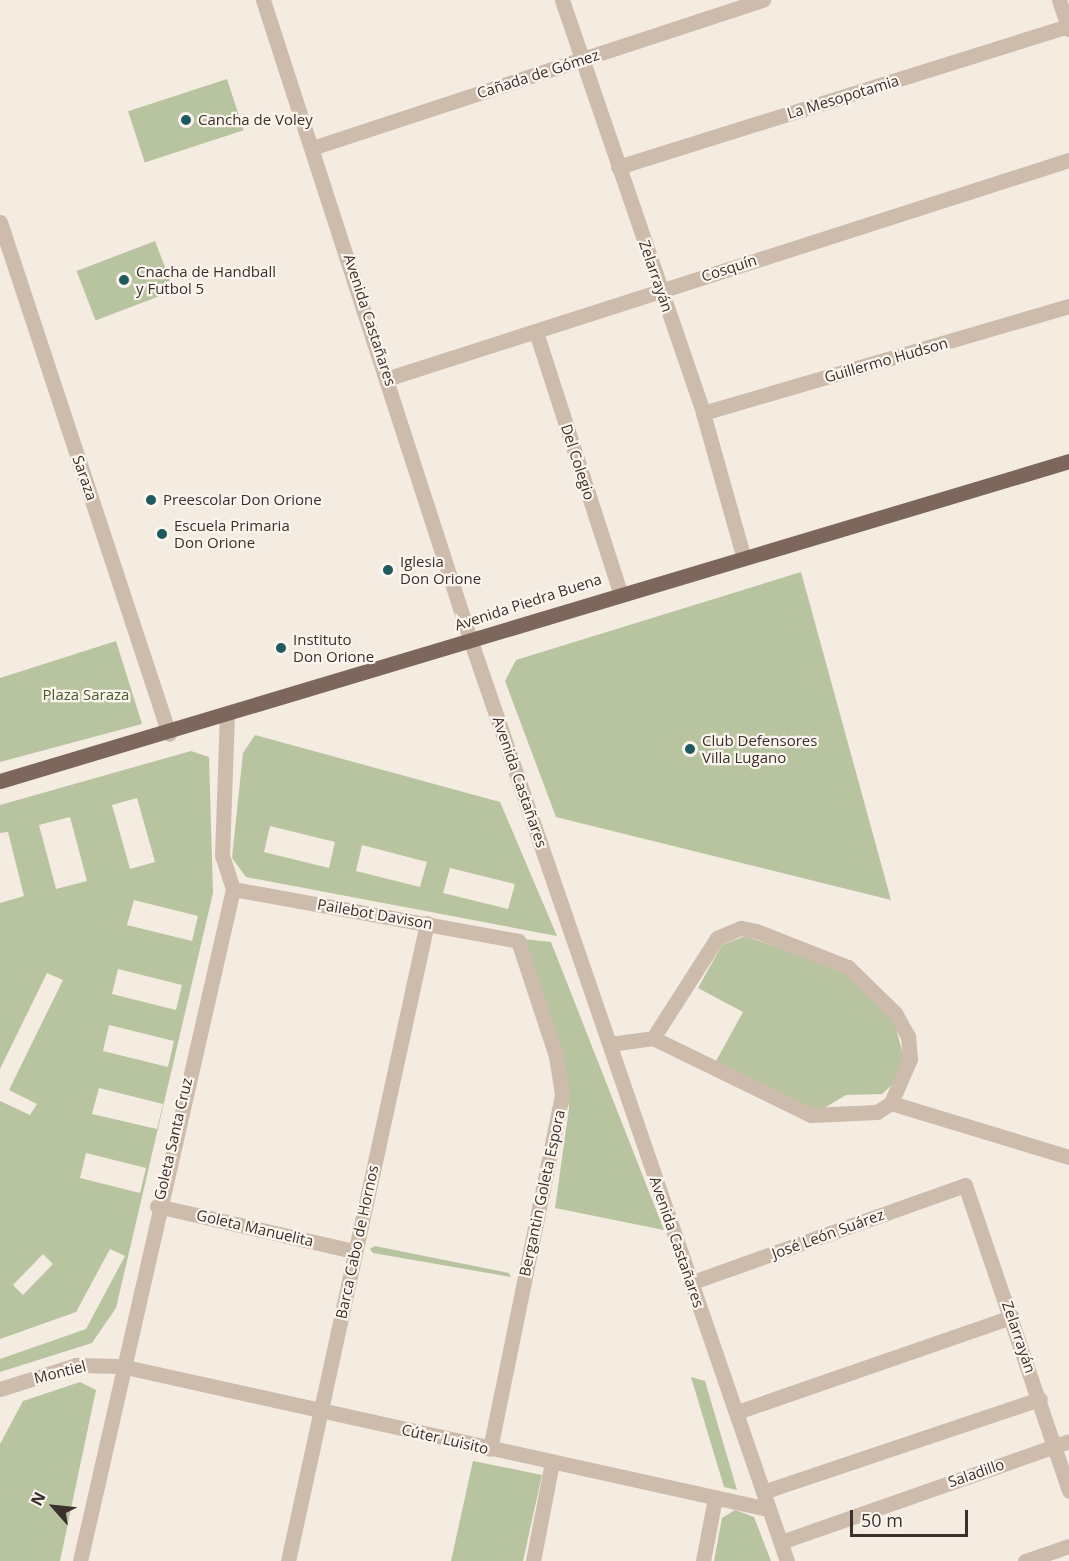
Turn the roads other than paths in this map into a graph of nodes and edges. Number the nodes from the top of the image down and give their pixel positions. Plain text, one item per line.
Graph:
1 (263, 0) edge
2 (562, 0) edge
3 (763, 0) edge
4 (1059, 0) edge
5 (1069, 28) edge
6 (580, 60) junction
7 (312, 148) junction
8 (1069, 160) edge
9 (618, 167) junction
10 (0, 222) edge
11 (4, 248) edge
12 (660, 290) junction
13 (1069, 306) edge
14 (536, 332) junction
15 (389, 378) junction
16 (703, 413) junction
17 (1069, 461) edge
18 (743, 555) junction
19 (620, 592) junction
20 (470, 639) junction
21 (227, 716) junction
22 (169, 734) junction
23 (0, 781) edge
24 (233, 889) junction
25 (427, 923) junction
26 (518, 941) joint
27 (653, 1038) junction
28 (610, 1044) junction
29 (891, 1103) junction
30 (1069, 1157) edge
31 (964, 1185) joint
32 (157, 1206) junction
33 (353, 1251) junction
34 (690, 1283) junction
35 (1012, 1317) junction
36 (122, 1366) junction
37 (0, 1389) edge
38 (1040, 1399) junction
39 (320, 1411) junction
40 (737, 1412) junction
41 (1063, 1443) edge
42 (490, 1449) junction
43 (552, 1462) junction
44 (1069, 1491) edge
45 (764, 1492) junction
46 (715, 1498) junction
47 (768, 1509) junction
48 (781, 1542) junction
49 (1069, 1546) edge
50 (80, 1561) edge
51 (288, 1561) edge
52 (533, 1561) edge
53 (703, 1561) edge
54 (787, 1561) edge
55 (1025, 1561) edge

1 - 7 street, Avenida Castañares
2 - 6 street, Zelarrayán
3 - 6 street, Cañada de Gómez
4 - 5 street
5 - 9 street, La Mesopotamia
6 - 7 street, Cañada de Gómez
6 - 9 street, Zelarrayán
7 - 15 street, Avenida Castañares
8 - 12 street, Cosquín
9 - 12 street, Zelarrayán
10 - 11 street, Saraza
11 - 22 street, Saraza
12 - 14 street, Cosquín
12 - 16 street, Zelarrayán
13 - 16 street, Guillermo Hudson
14 - 15 street, Cosquín
14 - 19 street, Del Colegio
15 - 20 street, Avenida Castañares
16 - 18 street, Zelarrayán
17 - 18 main road, Avenida Piedra Buena
18 - 19 main road, Avenida Piedra Buena
19 - 20 main road, Avenida Piedra Buena
20 - 21 main road, Avenida Piedra Buena
20 - 28 street, Avenida Castañares
21 - 22 main road, Avenida Piedra Buena
21 - 24 street
22 - 23 main road, Avenida Piedra Buena
24 - 25 street, Pailebot Davison
24 - 32 street, Goleta Santa Cruz
25 - 26 street, Pailebot Davison
25 - 33 street, Barca Cabo de Hornos
26 - 42 street, Bergantin Goleta Espora
27 - 28 street
27 - 29 street
27 - 29 street
28 - 34 street, Avenida Castañares
29 - 30 street
31 - 34 street, José León Suárez
31 - 35 street, Zelarrayán
32 - 33 street, Goleta Manuelita
32 - 36 street, Goleta Santa Cruz
33 - 39 street, Barca Cabo de Hornos
34 - 40 street, Avenida Castañares
35 - 38 street, Zelarrayán
35 - 40 street
36 - 37 street, Montiel
36 - 39 street, Cúter Luisito
36 - 50 street, Goleta Santa Cruz
38 - 41 street, Zelarrayán
38 - 45 street
39 - 42 street, Cúter Luisito
39 - 51 street, Barca Cabo de Hornos
40 - 45 street, Avenida Castañares
41 - 44 street, Zelarrayán
41 - 48 street, Saladillo
42 - 43 street, Cúter Luisito
43 - 46 street, Cúter Luisito
43 - 52 street
45 - 47 street, Avenida Castañares
46 - 47 street, Cúter Luisito
46 - 53 street
47 - 48 street, Avenida Castañares
48 - 54 street, Avenida Castañares
49 - 55 street

